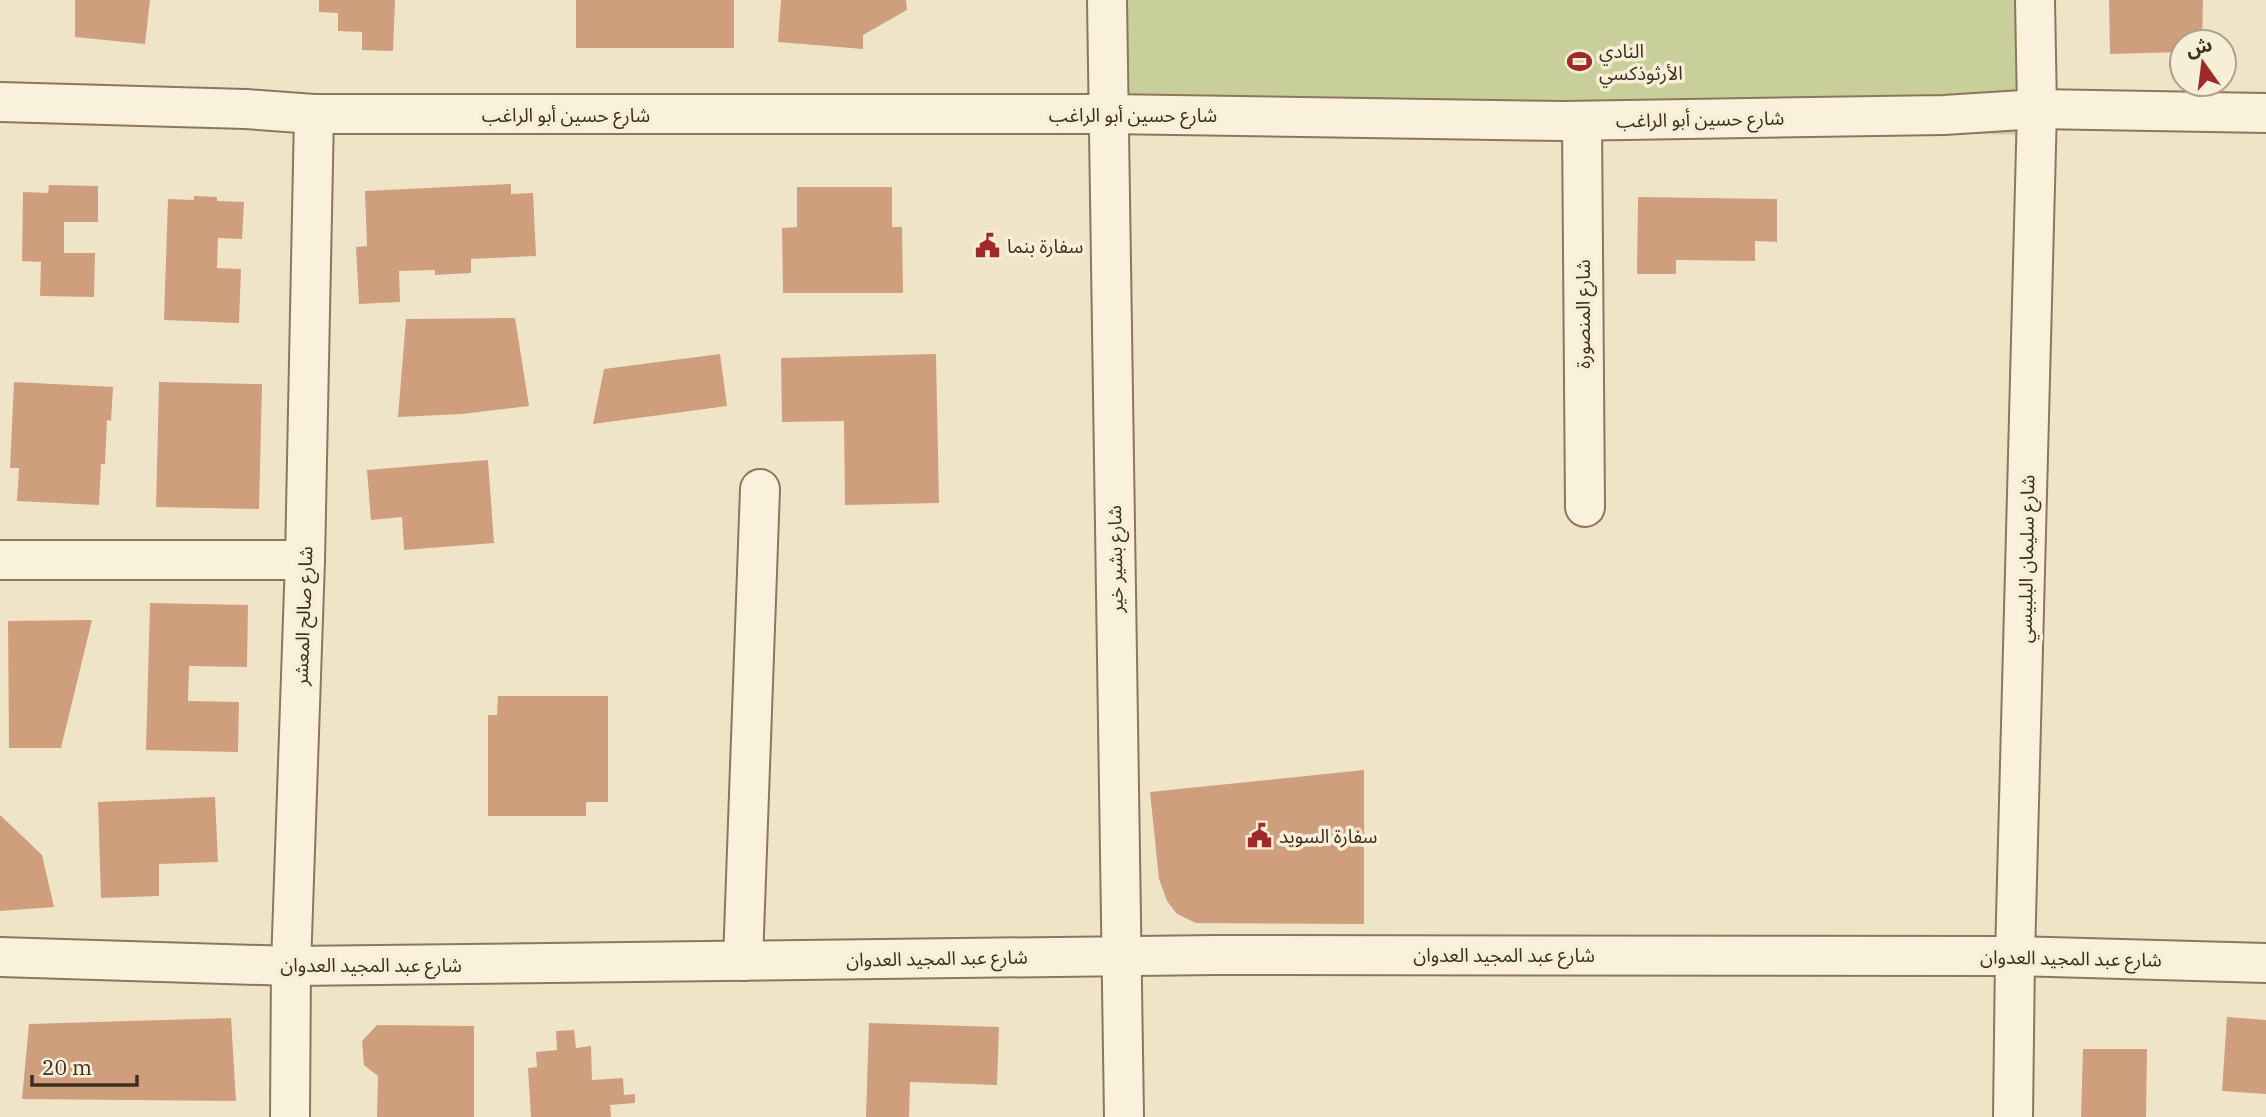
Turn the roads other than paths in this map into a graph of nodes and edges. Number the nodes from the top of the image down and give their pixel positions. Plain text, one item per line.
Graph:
1 (1107, 0) edge
2 (2035, 0) edge
3 (0, 102) edge
4 (2037, 109) junction
5 (2266, 113) edge
6 (314, 114) junction
7 (1108, 114) junction
8 (1582, 121) junction
9 (760, 489) dead end
10 (1585, 507) dead end
11 (0, 560) edge
12 (305, 560) junction
13 (1121, 956) junction
14 (2015, 956) junction
15 (0, 957) edge
16 (743, 961) junction
17 (2266, 963) edge
18 (291, 966) junction
19 (290, 1117) edge
20 (1124, 1117) edge
21 (2013, 1117) edge

1 - 7 street, شارع بشير خير
2 - 4 street, شارع سليمان البلبيسي
3 - 6 street, شارع حسين أبو الراغب
4 - 5 street, شارع حسين أبو الراغب
4 - 8 street, شارع حسين أبو الراغب
4 - 14 street, شارع سليمان البلبيسي
6 - 7 street, شارع حسين أبو الراغب
6 - 12 street, شارع صالح المعشر
7 - 8 street, شارع حسين أبو الراغب
7 - 13 street, شارع بشير خير
8 - 10 street, شارع المنصورة
9 - 16 street
11 - 12 street
12 - 18 street, شارع صالح المعشر
13 - 14 street, شارع عبد المجيد العدوان
13 - 16 street, شارع عبد المجيد العدوان
13 - 20 street, شارع بشير خير
14 - 17 street, شارع عبد المجيد العدوان
14 - 21 street, شارع سليمان البلبيسي
15 - 18 street, شارع عبد المجيد العدوان
16 - 18 street, شارع عبد المجيد العدوان
18 - 19 street, شارع صالح المعشر

